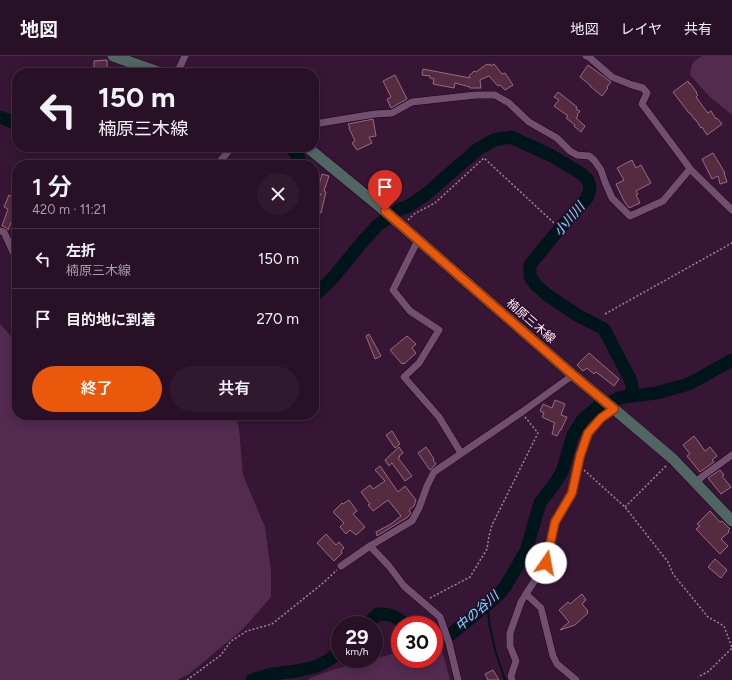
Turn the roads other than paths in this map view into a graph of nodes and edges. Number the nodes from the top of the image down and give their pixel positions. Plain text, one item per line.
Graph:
1 (113, 56) edge
2 (186, 56) edge
3 (586, 56) edge
4 (147, 68) edge
5 (180, 68) edge
6 (319, 123) edge
7 (228, 152) edge
8 (314, 152) edge
9 (221, 160) edge
10 (690, 169) junction
11 (732, 210) edge
12 (0, 231) edge
13 (418, 240) junction
14 (12, 250) edge
15 (573, 375) junction
16 (614, 409) junction
17 (461, 453) junction
18 (732, 455) edge
19 (695, 483) junction
20 (732, 521) edge
21 (370, 546) junction
22 (341, 566) road end
23 (526, 594) junction
24 (458, 680) edge
25 (512, 680) edge
26 (576, 680) edge

1 - 4 main road
2 - 5 street
3 - 10 street
6 - 10 street
7 - 9 street
8 - 13 main road, 楠原三木線
10 - 11 street
12 - 14 street
13 - 15 main road, 楠原三木線
13 - 17 street
15 - 16 main road, 楠原三木線
15 - 17 street
16 - 19 main road, 楠原三木線
16 - 23 street
17 - 21 street
18 - 19 street
19 - 20 main road, 楠原三木線
21 - 22 street
21 - 24 street
23 - 25 street
23 - 26 street

